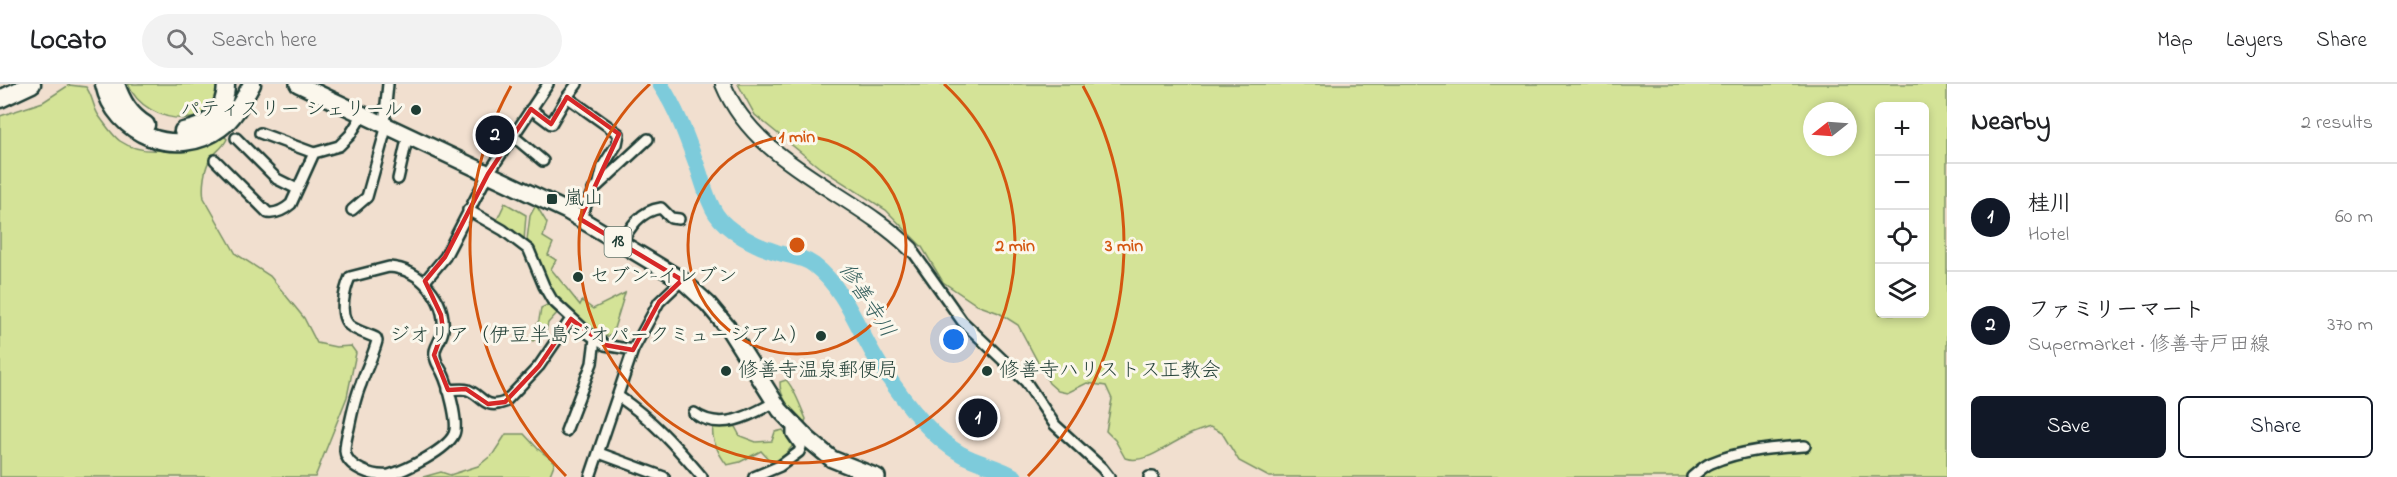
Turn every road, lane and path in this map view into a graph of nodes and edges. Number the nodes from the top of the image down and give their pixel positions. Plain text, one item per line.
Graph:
1 (14, 84) edge
2 (22, 84) edge
3 (32, 84) edge
4 (104, 84) edge
5 (226, 84) edge
6 (298, 84) edge
7 (388, 84) edge
8 (548, 84) edge
9 (577, 84) edge
10 (723, 84) edge
11 (251, 86) edge
12 (118, 88) edge
13 (0, 96) edge
14 (567, 97) junction
15 (531, 109) junction
16 (363, 114) junction
17 (386, 124) junction
18 (260, 132) dead end
19 (408, 135) junction
20 (513, 136) junction
21 (236, 138) dead end
22 (648, 139) dead end
23 (314, 153) junction
24 (214, 160) dead end
25 (543, 161) dead end
26 (488, 174) junction
27 (398, 179) dead end
28 (599, 183) junction
29 (297, 189) junction
30 (352, 210) dead end
31 (468, 210) junction
32 (679, 219) dead end
33 (584, 226) junction
34 (612, 242) junction
35 (911, 249) joint
36 (682, 280) junction
37 (425, 281) junction
38 (571, 319) junction
39 (595, 339) junction
40 (633, 350) junction
41 (448, 390) junction
42 (618, 396) junction
43 (775, 402) junction
44 (694, 413) dead end
45 (792, 423) junction
46 (566, 431) dead end
47 (1805, 446) dead end
48 (599, 453) junction
49 (872, 476) edge
50 (590, 477) edge
51 (664, 477) edge
52 (702, 477) edge
53 (754, 477) edge
54 (1109, 477) edge
55 (1692, 477) edge

1 - 13 highway
2 - 13 highway
3 - 13 highway
4 - 11 highway
5 - 12 highway
6 - 16 main road, 18
7 - 17 street
8 - 15 street
9 - 14 street
10 - 35 street
14 - 15 street
14 - 28 street
15 - 20 street
16 - 17 main road, 18
16 - 23 street
17 - 19 main road, 18
17 - 30 street
18 - 23 street
19 - 26 main road, 18
19 - 27 street
20 - 25 street
20 - 26 street
21 - 29 street
22 - 28 street
23 - 29 street
24 - 29 street
26 - 31 street
26 - 33 main road, 18
28 - 33 street
31 - 37 street
31 - 38 street
32 - 34 street
33 - 34 main road, 18
34 - 36 main road, 18
35 - 54 street
36 - 40 street
36 - 43 main road, 18
37 - 41 street
37 - 41 street
38 - 39 street
38 - 41 street
39 - 40 street
39 - 46 street
40 - 42 street
42 - 48 street
42 - 52 street
43 - 44 street
43 - 45 main road, 18
45 - 49 main road, 18
45 - 53 street
47 - 55 street
48 - 50 street
48 - 51 street

